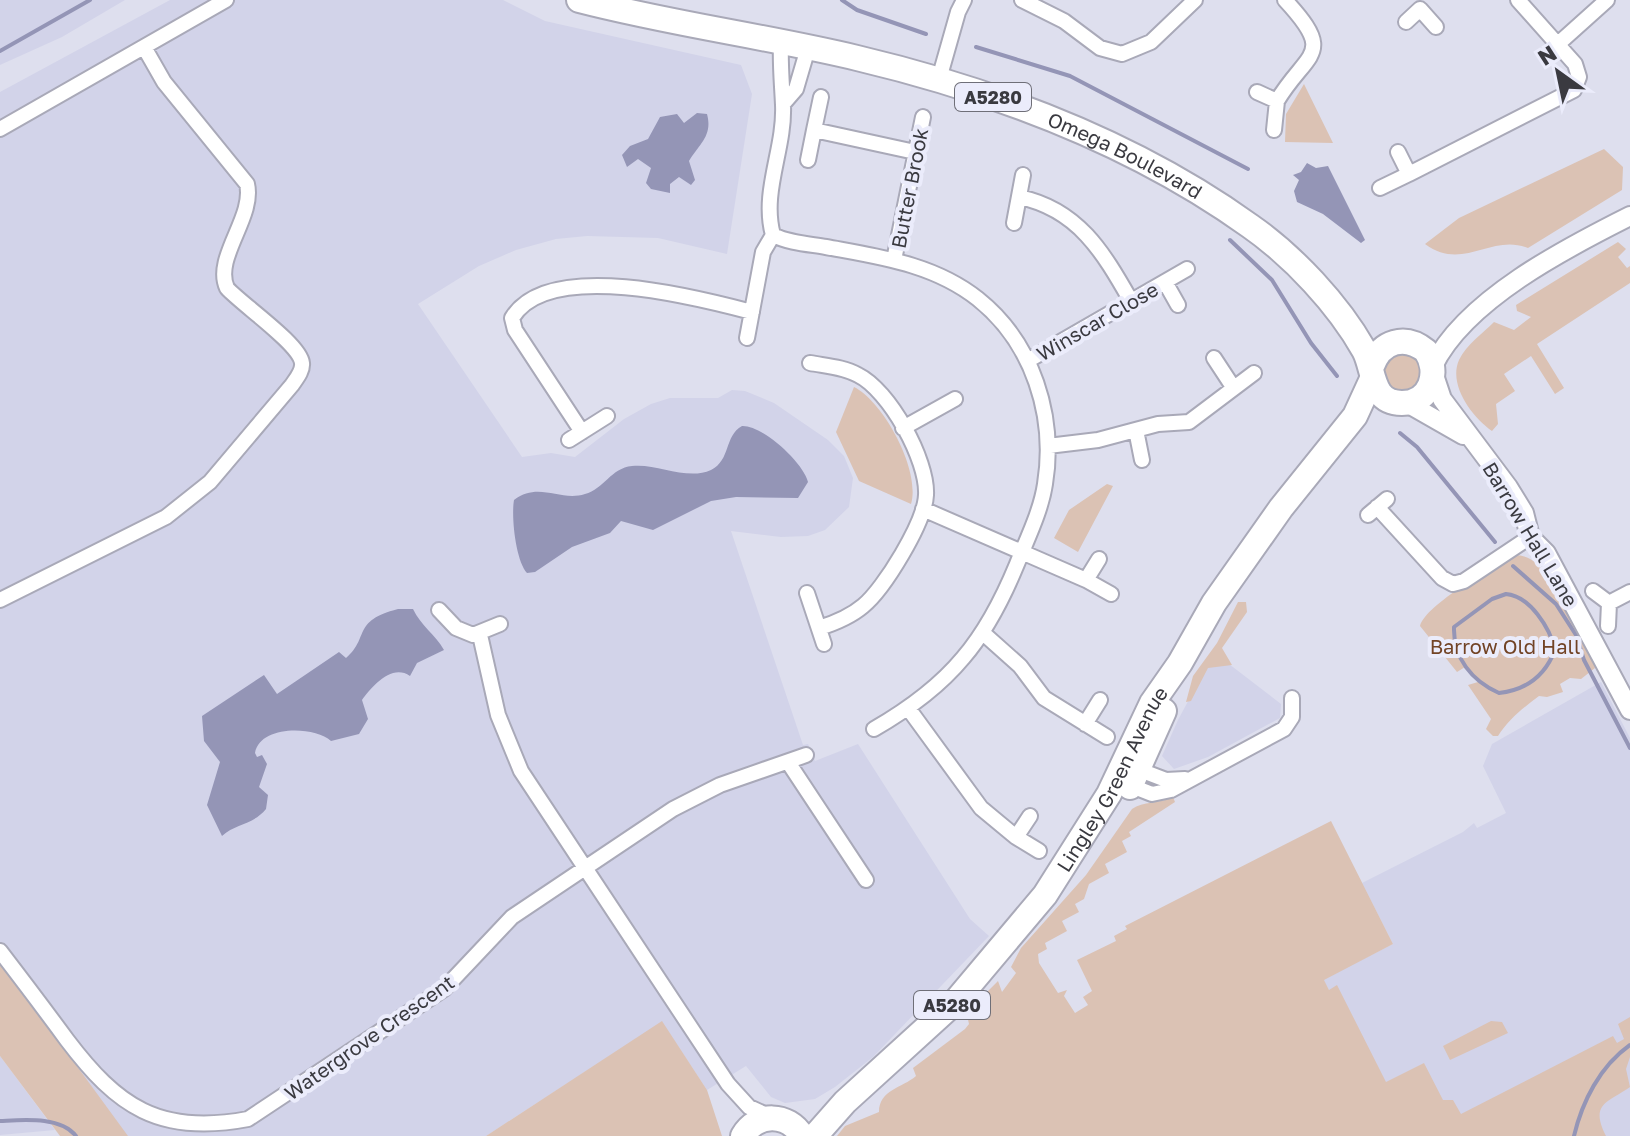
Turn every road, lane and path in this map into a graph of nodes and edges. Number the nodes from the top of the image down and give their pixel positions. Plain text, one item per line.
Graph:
1 (226, 0) edge
2 (579, 0) edge
3 (964, 0) edge
4 (1022, 0) edge
5 (1195, 0) edge
6 (1285, 0) edge
7 (1518, 0) edge
8 (1607, 0) edge
9 (1426, 5) edge
10 (1406, 22) dead end
11 (1436, 27) dead end
12 (781, 42) junction
13 (1558, 44) junction
14 (144, 47) junction
15 (808, 48) junction
16 (939, 79) junction
17 (1257, 92) dead end
18 (821, 97) dead end
19 (1277, 101) junction
20 (783, 104) junction
21 (923, 117) dead end
22 (0, 129) edge
23 (814, 130) junction
24 (1274, 130) dead end
25 (915, 152) junction
26 (1398, 152) dead end
27 (808, 160) dead end
28 (1409, 174) junction
29 (1023, 175) dead end
30 (1380, 188) dead end
31 (1019, 197) junction
32 (1630, 216) edge
33 (1014, 223) dead end
34 (773, 235) junction
35 (894, 260) junction
36 (1187, 269) dead end
37 (1165, 282) junction
38 (1131, 301) junction
39 (1178, 305) dead end
40 (752, 312) junction
41 (1467, 320) junction
42 (1346, 322) junction
43 (747, 338) dead end
44 (1401, 342) junction
45 (1214, 358) dead end
46 (1029, 360) junction
47 (810, 363) dead end
48 (1434, 371) junction
49 (1372, 372) junction
50 (1254, 373) dead end
51 (1233, 387) junction
52 (955, 399) dead end
53 (1406, 403) junction
54 (607, 416) dead end
55 (903, 428) junction
56 (1136, 430) junction
57 (1475, 444) junction
58 (1048, 446) junction
59 (1333, 446) junction
60 (1142, 460) dead end
61 (1377, 507) dead end
62 (923, 509) junction
63 (1530, 537) junction
64 (1022, 551) junction
65 (1099, 559) dead end
66 (1086, 580) junction
67 (1593, 591) dead end
68 (1630, 592) edge
69 (807, 593) dead end
70 (1111, 594) dead end
71 (0, 600) edge
72 (1609, 603) junction
73 (439, 610) dead end
74 (500, 624) dead end
75 (1608, 626) dead end
76 (819, 628) junction
77 (983, 633) junction
78 (480, 635) junction
79 (824, 644) dead end
80 (1292, 698) dead end
81 (1100, 700) dead end
82 (908, 708) junction
83 (1630, 710) edge
84 (1085, 724) junction
85 (874, 729) dead end
86 (1107, 737) dead end
87 (806, 755) dead end
88 (788, 762) junction
89 (1128, 775) junction
90 (1030, 816) dead end
91 (1016, 837) junction
92 (1039, 851) dead end
93 (584, 869) junction
94 (866, 880) dead end
95 (0, 951) edge
96 (728, 1084) junction
97 (845, 1102) junction
98 (789, 1125) edge
99 (742, 1136) edge
100 (815, 1136) edge

1 - 14 street
2 - 12 main road, Omega Boulevard / A5280
3 - 16 street
4 - 5 street
6 - 19 street
7 - 13 street
8 - 13 street
9 - 10 street
9 - 11 street
12 - 15 main road, Omega Boulevard / A5280
12 - 20 street
13 - 28 street
14 - 22 street
14 - 71 street
15 - 16 main road, Omega Boulevard / A5280
15 - 20 street
16 - 42 main road, Omega Boulevard / A5280
17 - 19 street
18 - 23 street
19 - 24 street
20 - 34 street
21 - 25 street, Butter Brook
23 - 25 street
23 - 27 street
25 - 35 street, Butter Brook
26 - 28 street
28 - 30 street
29 - 31 street
31 - 33 street
31 - 38 street
32 - 41 street
34 - 35 street
34 - 40 street
35 - 46 street
36 - 37 street, Winscar Close
37 - 38 street, Winscar Close
37 - 39 street, Winscar Close
38 - 46 street, Winscar Close
40 - 43 street
40 - 54 street
41 - 44 street
41 - 48 street
42 - 44 main road, Omega Boulevard / A5280
42 - 49 main road, Omega Boulevard / A5280
44 - 48 main road, A5280
44 - 49 main road, A5280
45 - 51 street
46 - 58 street
47 - 55 street
48 - 53 main road, A5280
48 - 57 street, Barrow Hall Lane
49 - 53 main road, A5280
49 - 59 main road, Lingley Green Avenue / A5280
50 - 51 street
51 - 56 street
52 - 55 street
53 - 57 street, Barrow Hall Lane
53 - 59 main road, Lingley Green Avenue / A5280
55 - 62 street
56 - 58 street
56 - 60 street
57 - 63 street, Barrow Hall Lane
58 - 64 street
59 - 89 main road, Lingley Green Avenue / A5280
61 - 63 street
62 - 64 street
62 - 76 street
63 - 83 street, Barrow Hall Lane
64 - 66 street
64 - 77 street
65 - 66 street
66 - 70 street
67 - 72 street
68 - 72 street
69 - 76 street
72 - 75 street
73 - 78 street
74 - 78 street
76 - 79 street
77 - 82 street
77 - 84 street
78 - 93 street
80 - 89 street
81 - 84 street
82 - 85 street
82 - 91 street
84 - 86 street
87 - 88 street, Watergrove Crescent
88 - 93 street, Watergrove Crescent
88 - 94 street
89 - 97 main road, Lingley Green Avenue / A5280
90 - 91 street
91 - 92 street
93 - 95 street, Watergrove Crescent
93 - 96 street
96 - 98 street
96 - 99 street
97 - 98 main road, Lingley Green Avenue / A5280
97 - 100 main road, Lingley Green Avenue / A5280
98 - 99 main road, A5280

